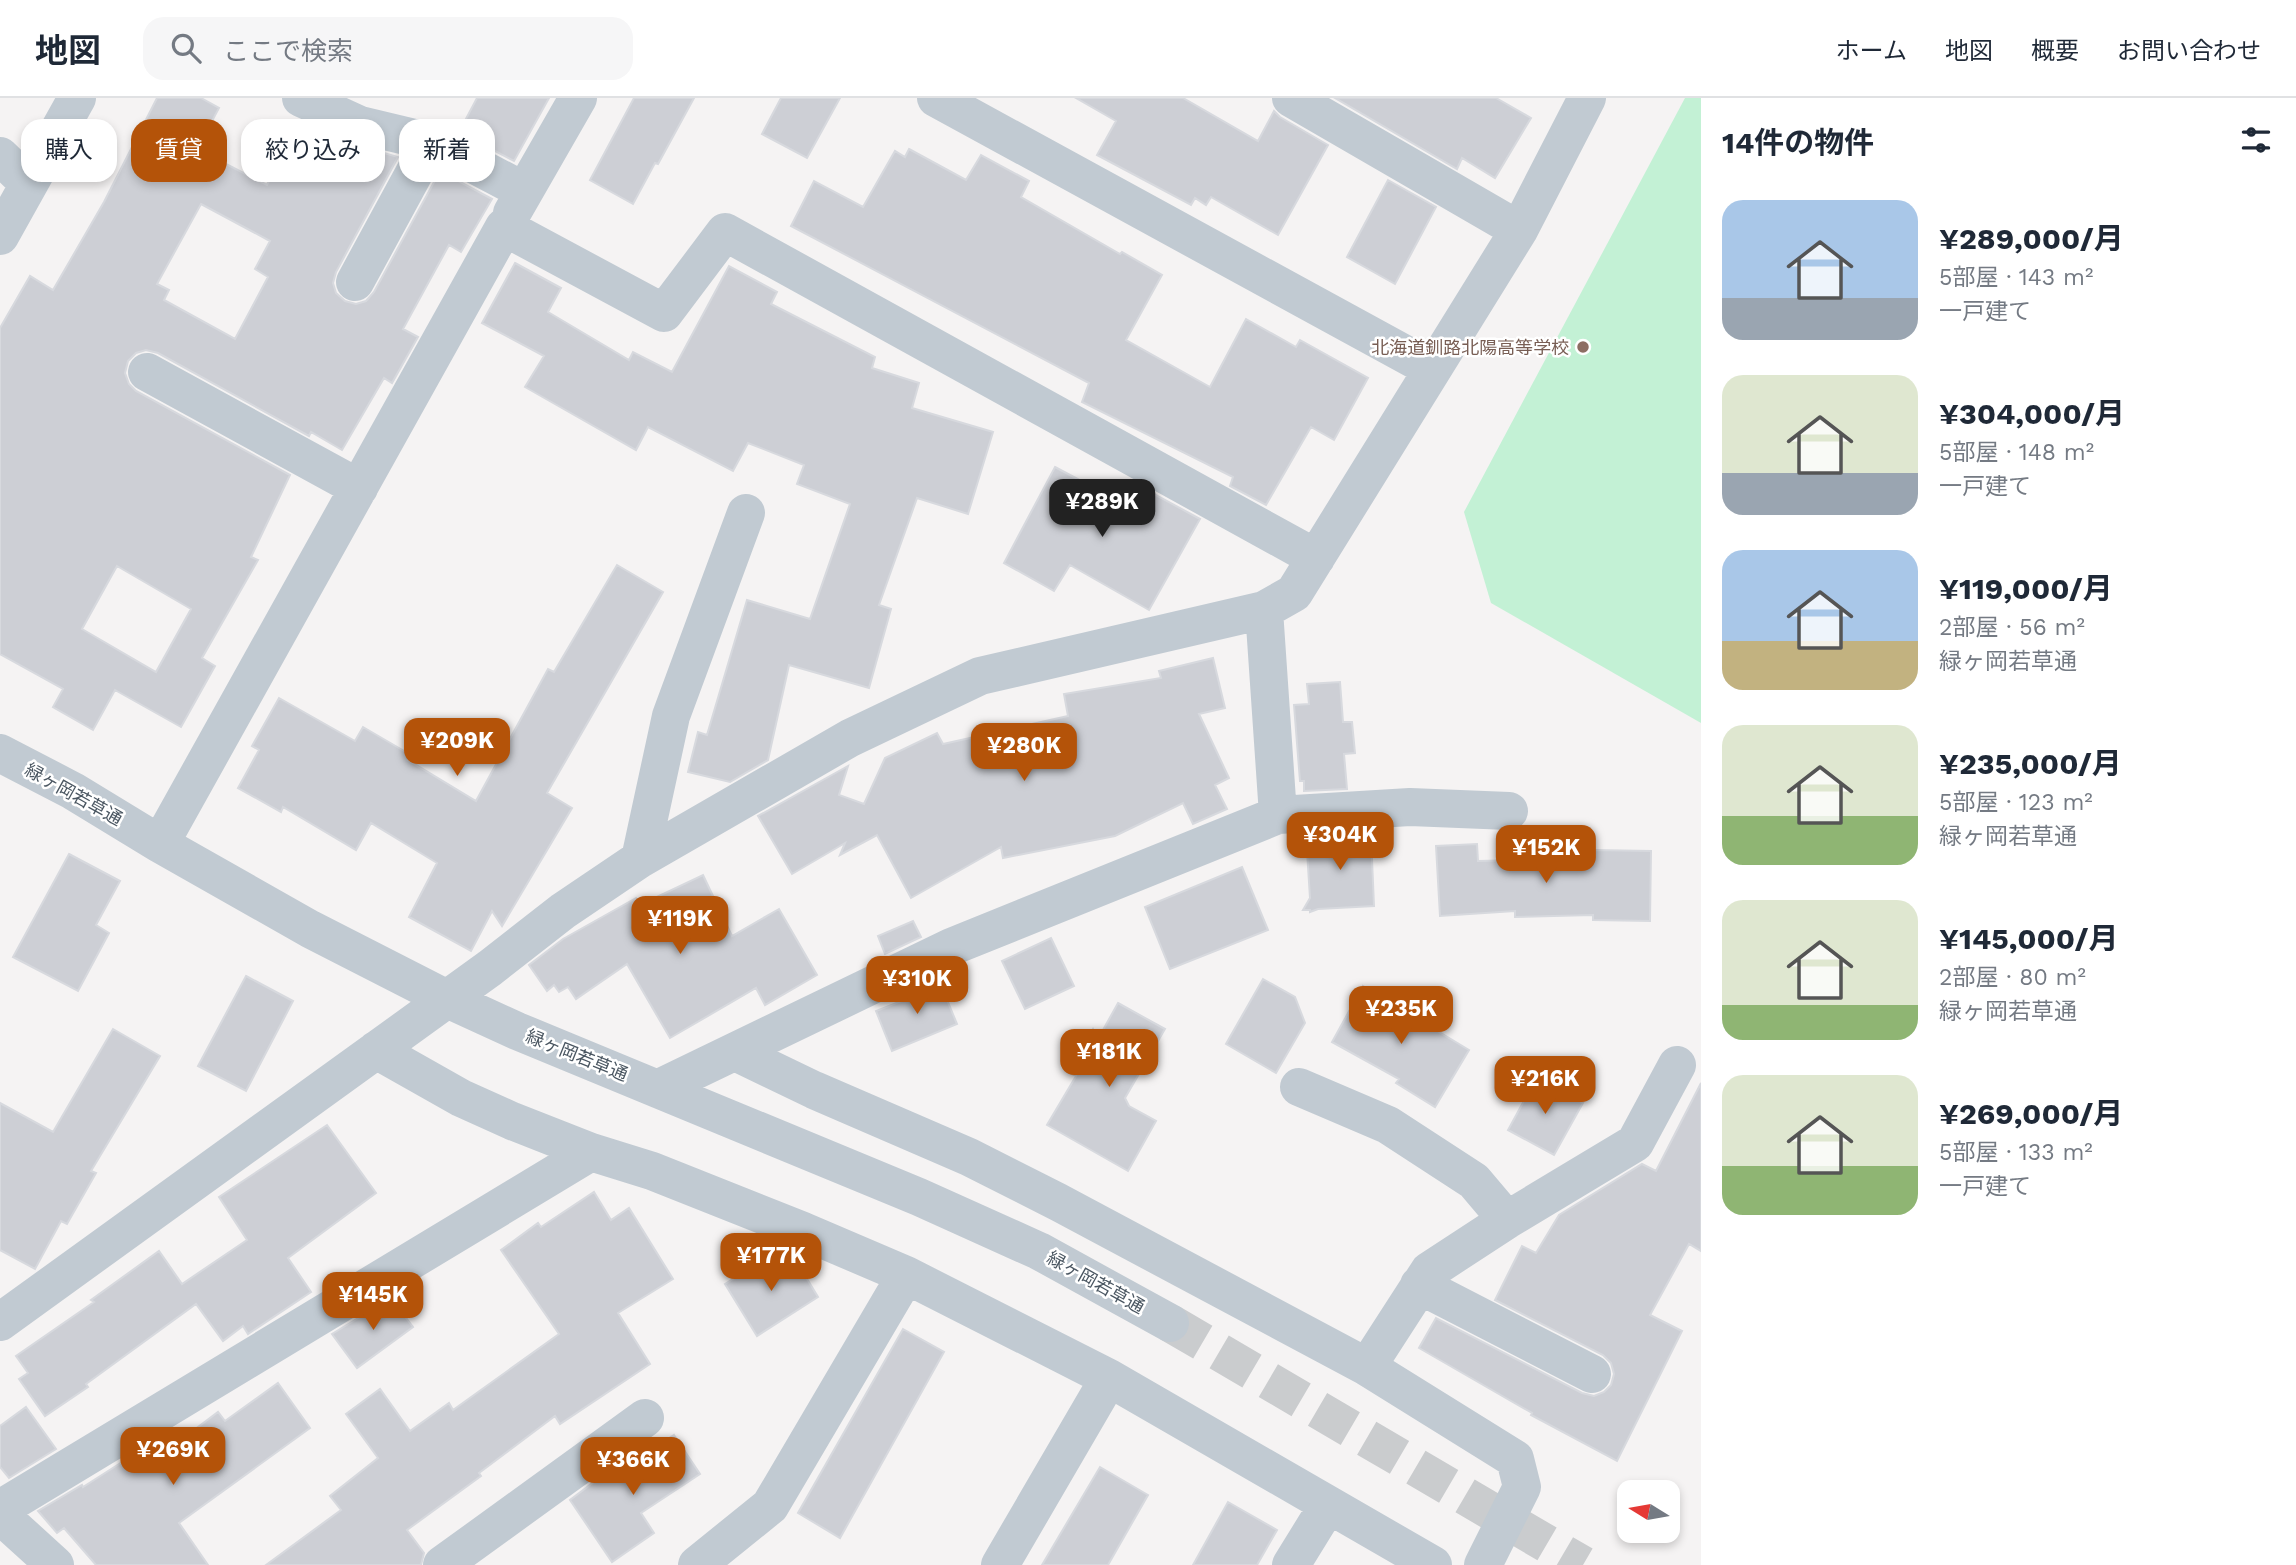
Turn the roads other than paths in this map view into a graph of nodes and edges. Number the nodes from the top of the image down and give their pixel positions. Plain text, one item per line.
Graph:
1 (77, 98) edge
2 (302, 98) edge
3 (578, 98) edge
4 (936, 98) edge
5 (1292, 98) edge
6 (1579, 101) edge
7 (399, 134) edge
8 (0, 156) edge
9 (495, 176) edge
10 (409, 182) edge
11 (29, 184) junction
12 (524, 191) junction
13 (504, 227) junction
14 (1519, 230) junction
15 (0, 236) edge
16 (355, 282) dead end
17 (1432, 369) junction
18 (147, 372) dead end
19 (359, 488) junction
20 (746, 513) dead end
21 (1316, 558) junction
22 (1264, 610) junction
23 (4, 765) edge
24 (1509, 811) dead end
25 (1278, 815) junction
26 (160, 844) junction
27 (640, 859) junction
28 (445, 999) junction
29 (376, 1050) junction
30 (735, 1052) junction
31 (1677, 1065) dead end
32 (1299, 1087) dead end
33 (659, 1088) junction
34 (591, 1152) junction
35 (1507, 1220) junction
36 (905, 1275) junction
37 (1419, 1285) junction
38 (0, 1322) edge
39 (1170, 1323) tunnel mouth
40 (1367, 1367) junction
41 (1592, 1374) dead end
42 (1109, 1378) junction
43 (645, 1418) dead end
44 (1328, 1505) junction
45 (0, 1509) edge
46 (0, 1515) edge
47 (55, 1565) edge
48 (442, 1565) edge
49 (697, 1565) edge
50 (1000, 1565) edge
51 (1292, 1565) edge
52 (1433, 1565) edge
53 (1483, 1565) edge

1 - 11 street
2 - 7 street
3 - 12 street
4 - 17 street
5 - 14 street
6 - 14 street
8 - 11 street
9 - 12 street
10 - 16 street
11 - 15 street
12 - 13 street
13 - 19 street
13 - 21 street
14 - 17 street
17 - 21 street
18 - 19 street
19 - 26 street
20 - 27 street
21 - 22 street
22 - 25 street
22 - 27 street
23 - 26 street, 緑ヶ岡若草通
24 - 25 street
25 - 30 street
26 - 28 street, 緑ヶ岡若草通
27 - 28 street
28 - 29 street
28 - 33 street, 緑ヶ岡若草通
29 - 34 street
29 - 38 street
30 - 33 street
30 - 40 street
31 - 35 street
32 - 35 street
33 - 39 street, 緑ヶ岡若草通
34 - 36 street
34 - 45 street
35 - 37 street
36 - 42 street
36 - 49 street
37 - 40 street
37 - 41 street
40 - 53 street
42 - 44 street
42 - 50 street
43 - 48 street
44 - 51 street
44 - 52 street
46 - 47 street

